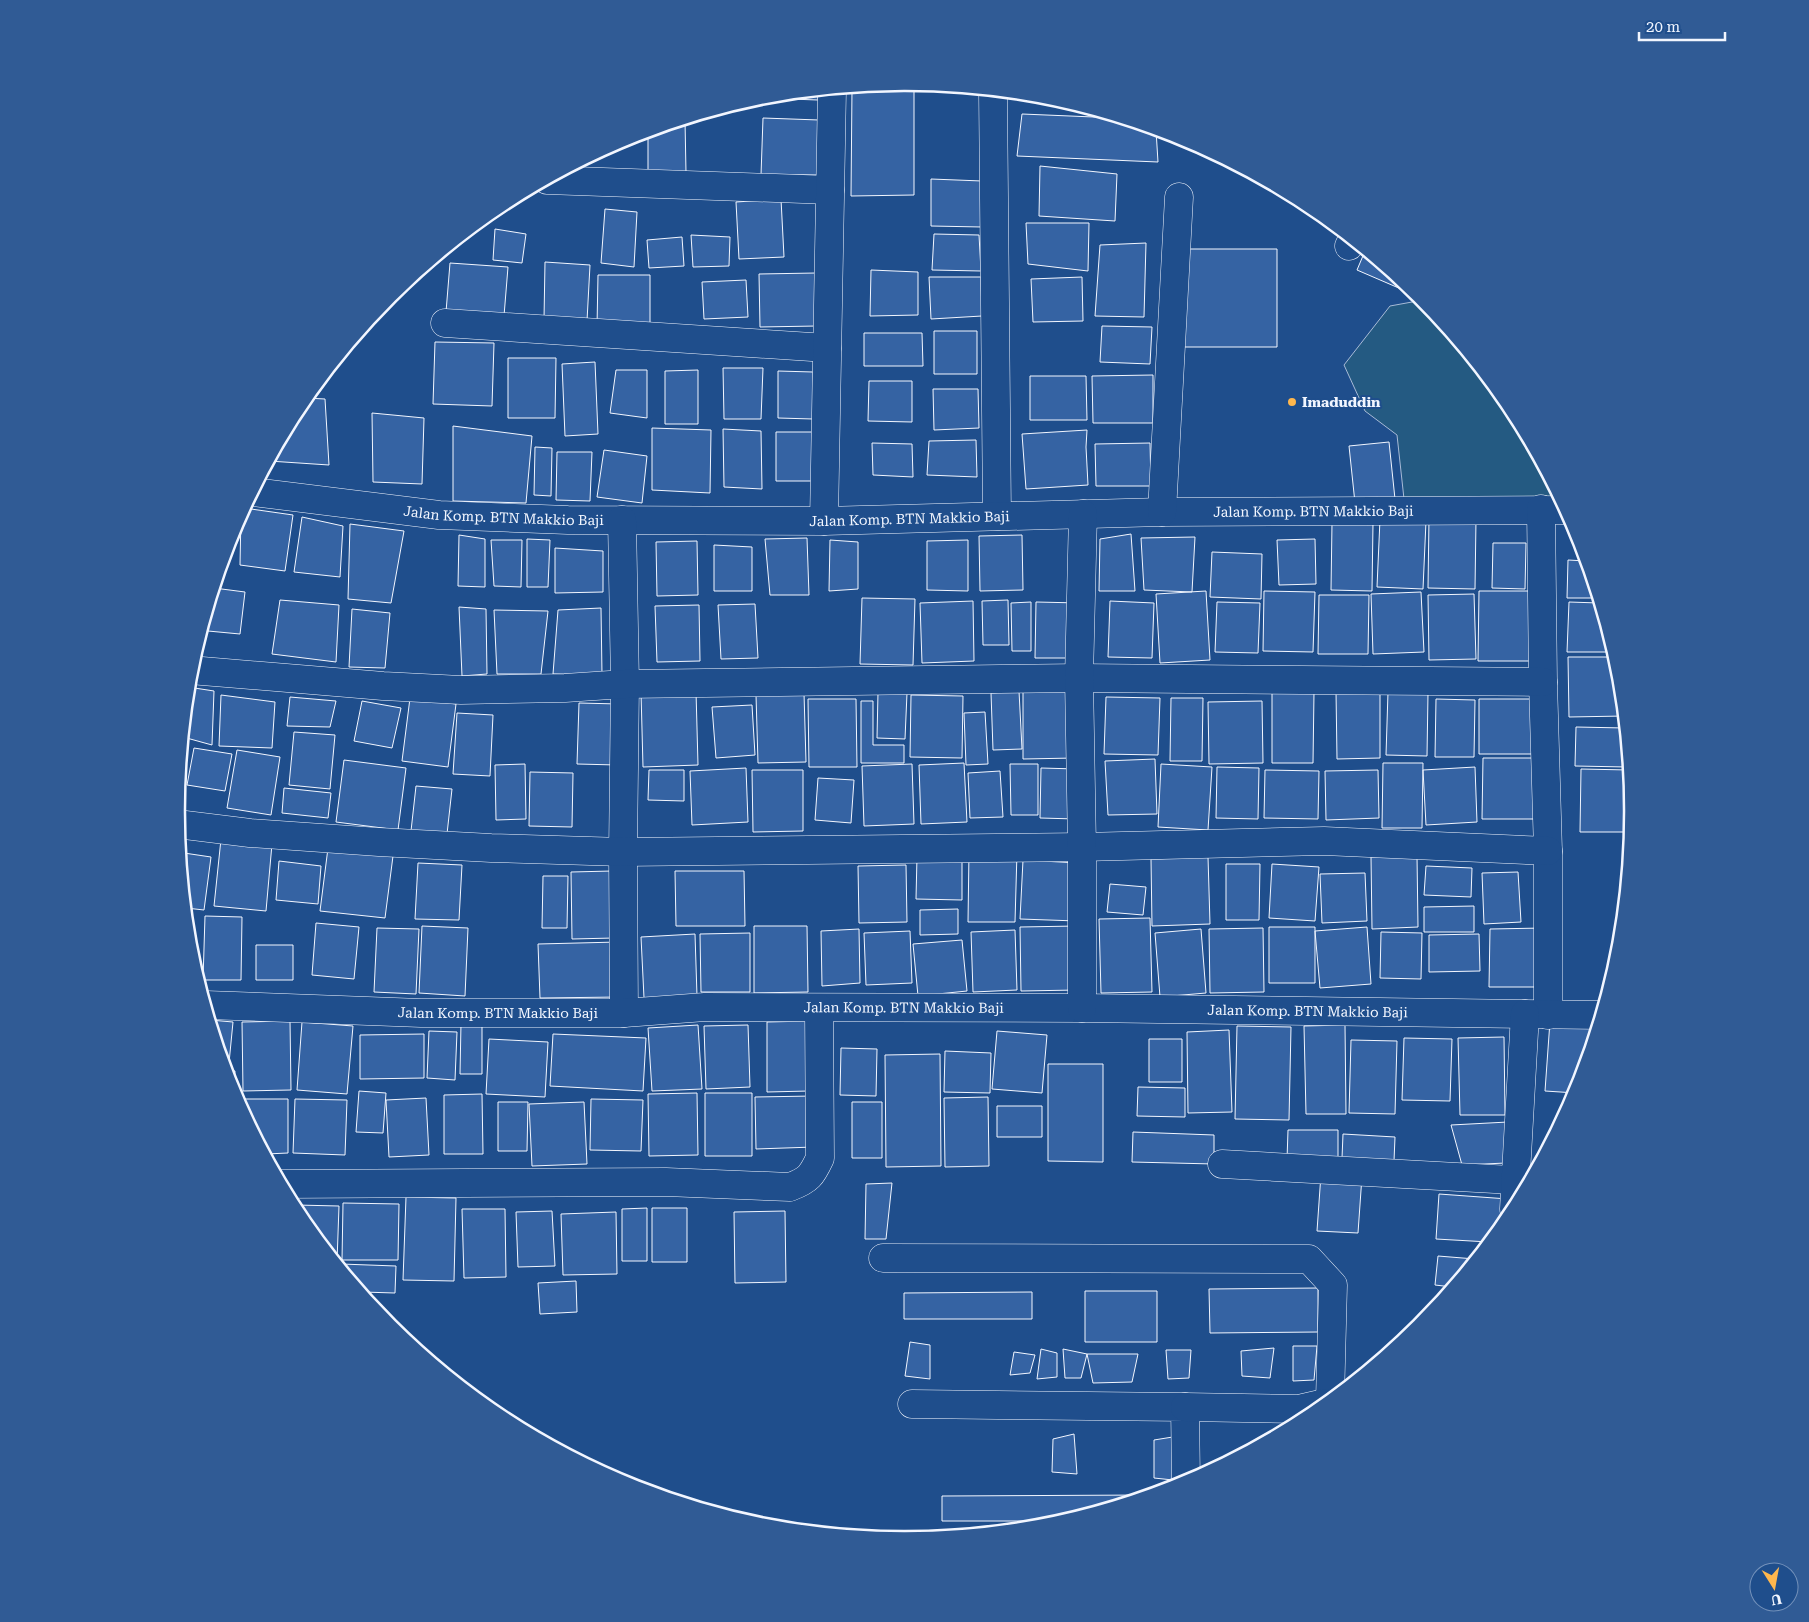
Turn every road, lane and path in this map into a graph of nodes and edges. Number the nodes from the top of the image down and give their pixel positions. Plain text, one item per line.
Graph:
1 (832, 95) edge
2 (993, 97) edge
3 (559, 180) edge
4 (830, 190) junction
5 (1179, 197) dead end
6 (446, 323) dead end
7 (827, 348) junction
8 (259, 493) edge
9 (1553, 510) edge
10 (1162, 512) junction
11 (1083, 514) junction
12 (997, 516) junction
13 (622, 520) junction
14 (824, 520) junction
15 (199, 671) edge
16 (1079, 678) junction
17 (1543, 682) junction
18 (625, 684) junction
19 (185, 825) edge
20 (1082, 846) junction
21 (1548, 851) junction
22 (623, 852) junction
23 (212, 1005) edge
24 (819, 1008) junction
25 (1082, 1008) junction
26 (624, 1013) junction
27 (1595, 1014) edge
28 (1536, 1015) junction
29 (1222, 1164) dead end
30 (1522, 1180) edge
31 (289, 1184) edge
32 (883, 1258) dead end
33 (1330, 1391) edge
34 (912, 1404) dead end
35 (1185, 1407) junction
36 (1306, 1407) edge
37 (1186, 1473) edge

1 - 4 street
2 - 12 street
3 - 4 street
4 - 7 street
5 - 10 street
6 - 7 street
7 - 14 street
8 - 13 street, Jalan Komp. BTN Makkio Baji
9 - 10 street, Jalan Komp. BTN Makkio Baji
9 - 17 street
10 - 11 street, Jalan Komp. BTN Makkio Baji
11 - 12 street, Jalan Komp. BTN Makkio Baji
11 - 16 street
12 - 14 street, Jalan Komp. BTN Makkio Baji
13 - 14 street, Jalan Komp. BTN Makkio Baji
13 - 18 street
15 - 18 street
16 - 17 street
16 - 18 street
16 - 20 street
17 - 21 street
18 - 22 street
19 - 22 street
20 - 21 street
20 - 22 street
20 - 25 street
21 - 28 street
22 - 26 street
23 - 26 street, Jalan Komp. BTN Makkio Baji
24 - 25 street, Jalan Komp. BTN Makkio Baji
24 - 26 street, Jalan Komp. BTN Makkio Baji
24 - 31 street
25 - 28 street, Jalan Komp. BTN Makkio Baji
27 - 28 street, Jalan Komp. BTN Makkio Baji
28 - 30 street
29 - 30 street
32 - 33 street
34 - 35 street
35 - 36 street
35 - 37 street

